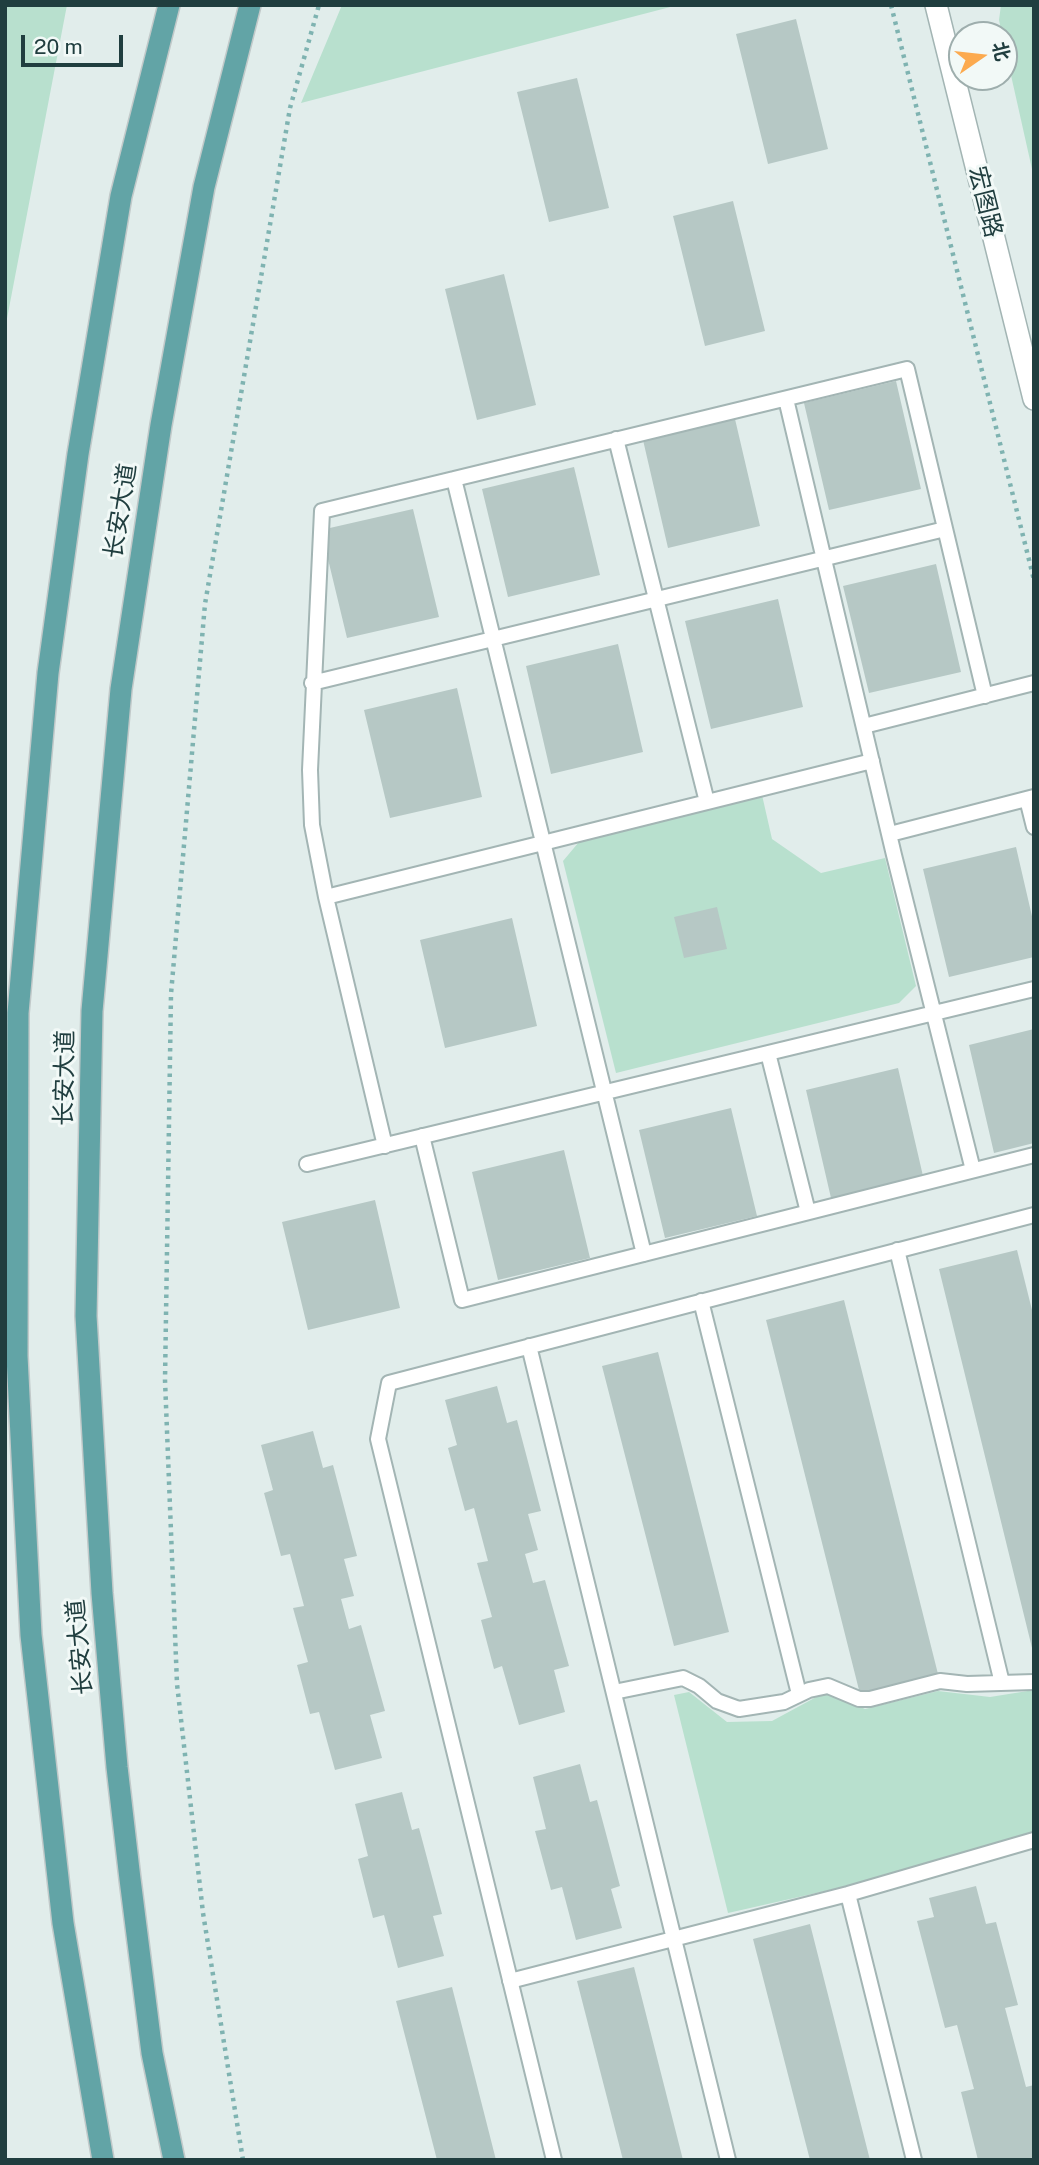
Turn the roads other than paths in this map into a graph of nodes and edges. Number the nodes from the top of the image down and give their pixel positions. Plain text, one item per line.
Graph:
1 (169, 5) edge
2 (250, 5) edge
3 (936, 5) edge
4 (786, 399) junction
5 (1034, 399) edge
6 (617, 439) junction
7 (454, 479) junction
8 (945, 529) junction
9 (824, 559) junction
10 (656, 599) junction
11 (493, 639) junction
12 (312, 683) junction
13 (1034, 683) edge
14 (985, 696) junction
15 (864, 726) junction
16 (872, 761) junction
17 (1030, 798) edge
18 (707, 802) junction
19 (1034, 827) edge
20 (890, 834) junction
21 (542, 842) junction
22 (326, 897) junction
23 (1034, 989) edge
24 (934, 1013) junction
25 (768, 1053) junction
26 (604, 1093) junction
27 (422, 1136) junction
28 (385, 1146) junction
29 (1034, 1154) edge
30 (307, 1164) dead end
31 (974, 1170) junction
32 (808, 1212) junction
33 (1034, 1215) edge
34 (897, 1250) junction
35 (644, 1254) junction
36 (701, 1301) junction
37 (529, 1346) junction
38 (1034, 1682) edge
39 (1002, 1683) junction
40 (614, 1692) junction
41 (799, 1694) junction
42 (1034, 1840) edge
43 (848, 1894) junction
44 (674, 1938) junction
45 (510, 1981) junction
46 (103, 2160) edge
47 (174, 2160) edge
48 (554, 2160) edge
49 (728, 2160) edge
50 (914, 2160) edge

1 - 46 main road, 长安大道
2 - 47 main road, 长安大道
3 - 5 street, 宏图路
4 - 6 lane
4 - 8 lane
4 - 9 lane
6 - 7 lane
6 - 10 lane
7 - 11 lane
7 - 12 lane
8 - 9 lane
8 - 14 lane
9 - 10 lane
9 - 15 lane
10 - 11 lane
10 - 18 lane
11 - 12 lane
11 - 21 lane
12 - 22 lane
13 - 14 lane
14 - 15 lane
15 - 16 lane
16 - 18 lane
16 - 20 lane
17 - 19 lane
17 - 20 lane
18 - 21 lane
20 - 24 lane
21 - 22 lane
21 - 26 lane
22 - 28 lane
23 - 24 lane
24 - 25 lane
24 - 31 lane
25 - 26 lane
25 - 32 lane
26 - 27 lane
26 - 35 lane
27 - 28 lane
27 - 35 lane
28 - 30 lane
29 - 31 lane
31 - 32 lane
32 - 35 lane
33 - 34 lane
34 - 36 lane
34 - 39 lane
36 - 37 lane
36 - 41 lane
37 - 40 lane
37 - 45 lane
38 - 39 lane
39 - 41 lane
40 - 41 lane
40 - 44 lane
42 - 43 lane
43 - 44 lane
43 - 50 lane
44 - 45 lane
44 - 49 lane
45 - 48 lane

